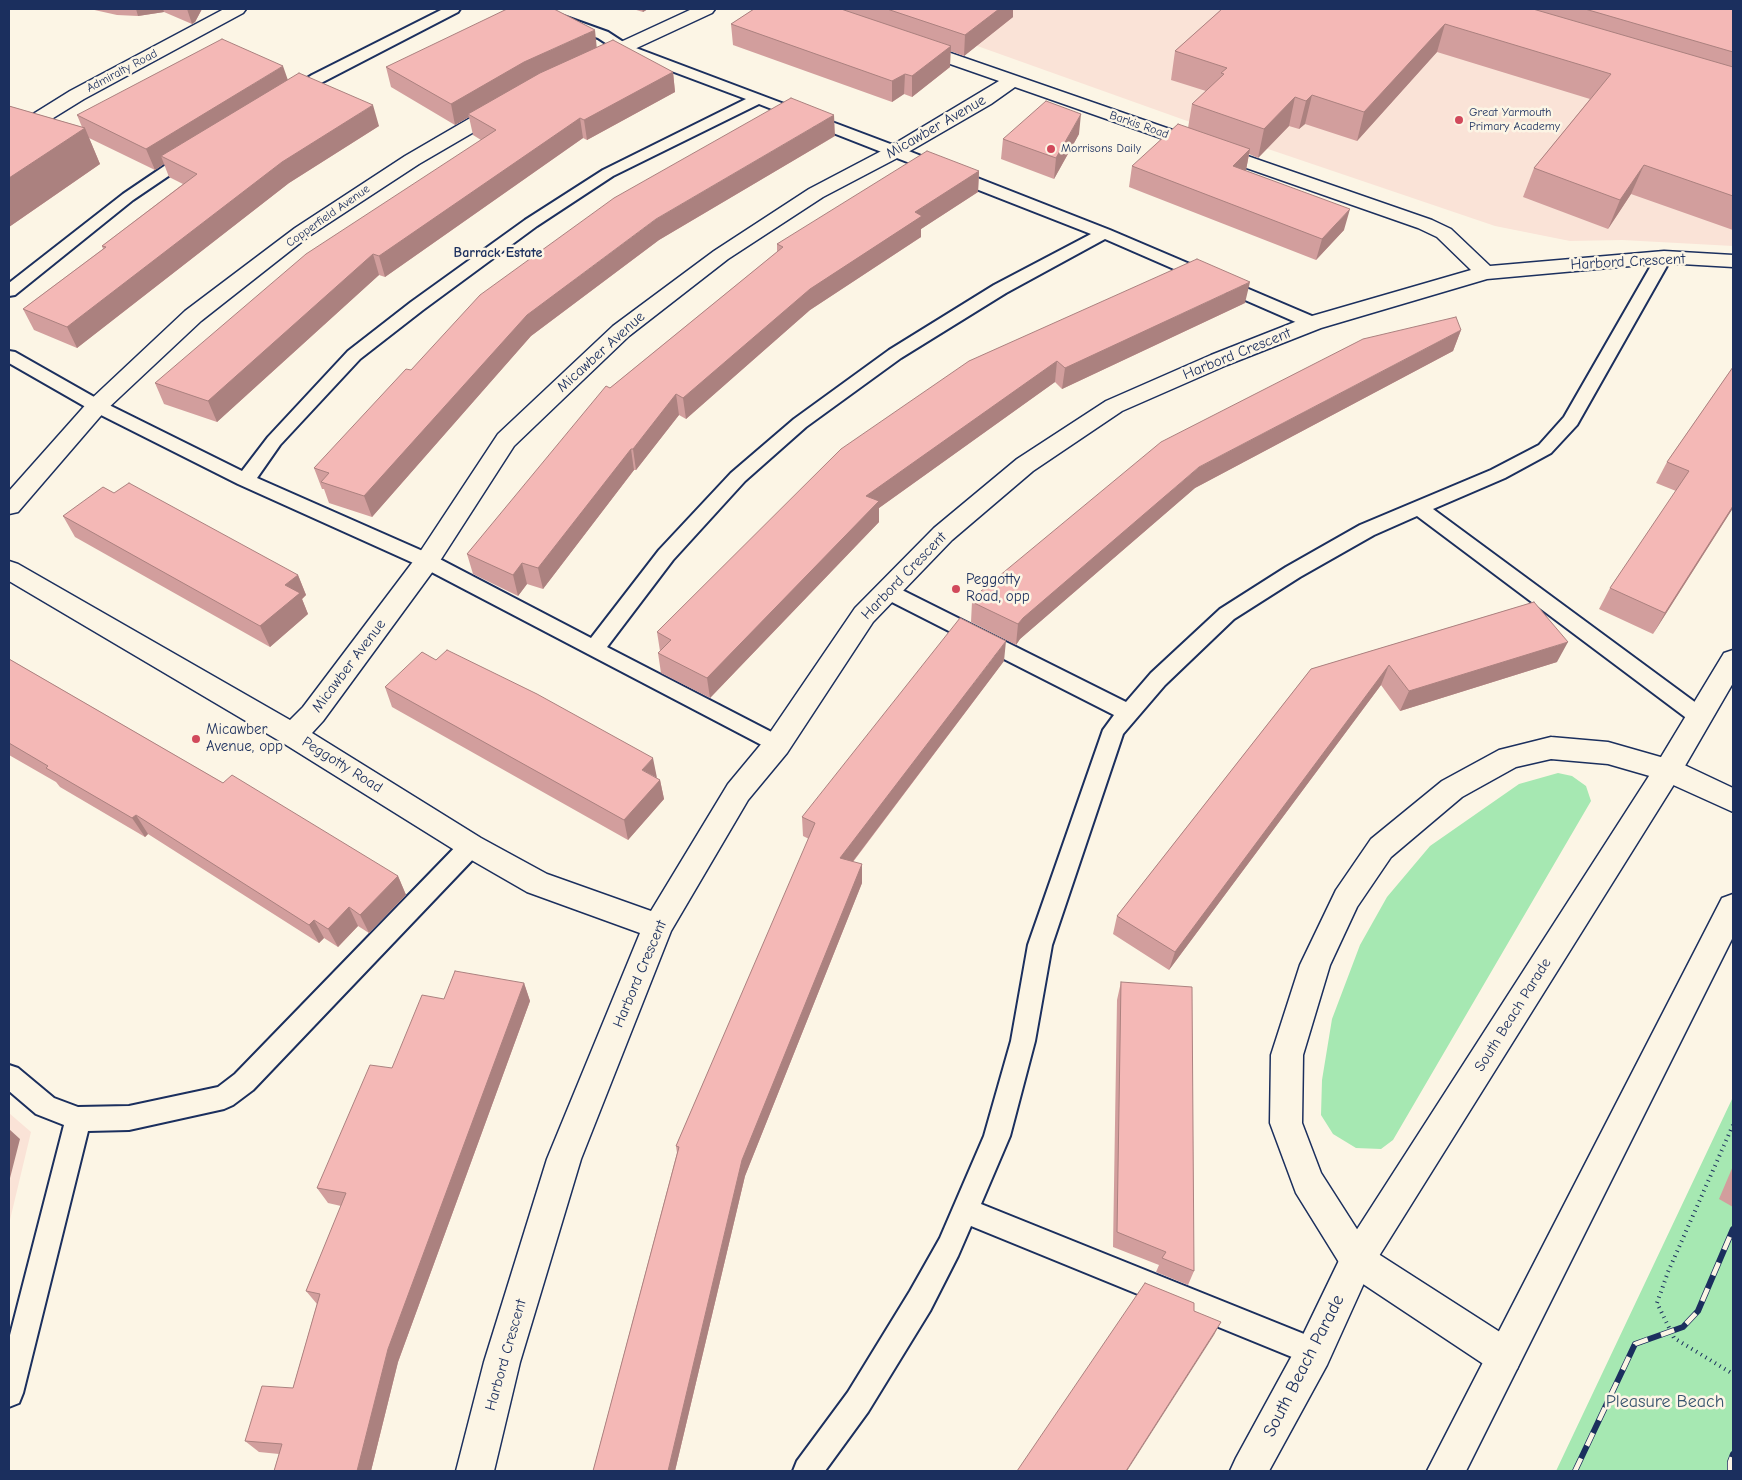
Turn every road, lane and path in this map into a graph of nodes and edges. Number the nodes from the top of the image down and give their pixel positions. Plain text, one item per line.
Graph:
1 (237, 9) edge
2 (453, 9) edge
3 (532, 9) edge
4 (706, 9) edge
5 (898, 40) edge
6 (623, 48) junction
7 (571, 72) edge
8 (1012, 81) junction
9 (520, 98) edge
10 (758, 99) junction
11 (274, 103) edge
12 (9, 115) edge
13 (32, 121) junction
14 (9, 137) edge
15 (200, 149) edge
16 (896, 151) junction
17 (1104, 233) junction
18 (1664, 257) junction
19 (1733, 261) edge
20 (1485, 273) junction
21 (9, 291) edge
22 (1313, 323) junction
23 (9, 356) edge
24 (97, 406) junction
25 (245, 480) junction
26 (9, 506) edge
27 (1419, 508) junction
28 (427, 561) junction
29 (9, 570) edge
30 (887, 591) junction
31 (594, 649) junction
32 (1733, 660) edge
33 (1129, 713) junction
34 (1700, 717) junction
35 (293, 735) junction
36 (777, 745) junction
37 (1668, 770) junction
38 (1733, 801) edge
39 (471, 846) junction
40 (1733, 907) edge
41 (658, 926) junction
42 (9, 1076) edge
43 (78, 1119) junction
44 (1733, 1125) edge
45 (964, 1210) junction
46 (1357, 1260) junction
47 (1314, 1352) junction
48 (1504, 1356) junction
49 (1733, 1374) edge
50 (9, 1393) edge
51 (476, 1471) edge
52 (807, 1471) edge
53 (1249, 1471) edge
54 (1446, 1471) edge

1 - 13 street, Admiralty Road
2 - 11 lane
3 - 6 lane
4 - 6 street
5 - 8 street, Barkis Road
6 - 7 street
6 - 10 lane
8 - 16 street, Micawber Avenue
8 - 20 street, Barkis Road
9 - 24 street, Copperfield Avenue
10 - 16 lane
10 - 25 lane
12 - 13 street
13 - 14 street, Admiralty Road
15 - 21 lane
16 - 17 lane
16 - 28 street, Micawber Avenue
17 - 22 lane
17 - 31 lane
18 - 19 street, Harbord Crescent
18 - 20 street, Harbord Crescent
18 - 27 lane
20 - 22 street, Harbord Crescent
22 - 30 street, Harbord Crescent
23 - 24 lane
24 - 25 lane
24 - 26 street, Copperfield Avenue
25 - 28 lane
27 - 33 lane
27 - 34 lane
28 - 31 lane
28 - 35 street, Micawber Avenue
29 - 35 street, Peggotty Road
30 - 33 lane
30 - 36 street, Harbord Crescent
31 - 36 lane
32 - 34 street, South Beach Parade
33 - 45 lane
34 - 37 street, South Beach Parade
35 - 39 street, Peggotty Road
36 - 41 street, Harbord Crescent
37 - 38 street
37 - 46 street, South Beach Parade
37 - 46 street
39 - 41 street, Peggotty Road
39 - 43 lane
40 - 48 street
41 - 51 street, Harbord Crescent
42 - 43 lane
43 - 50 lane
44 - 49 path
45 - 47 lane
45 - 52 lane
46 - 47 street, South Beach Parade
46 - 48 street
47 - 53 street, South Beach Parade
48 - 54 street

